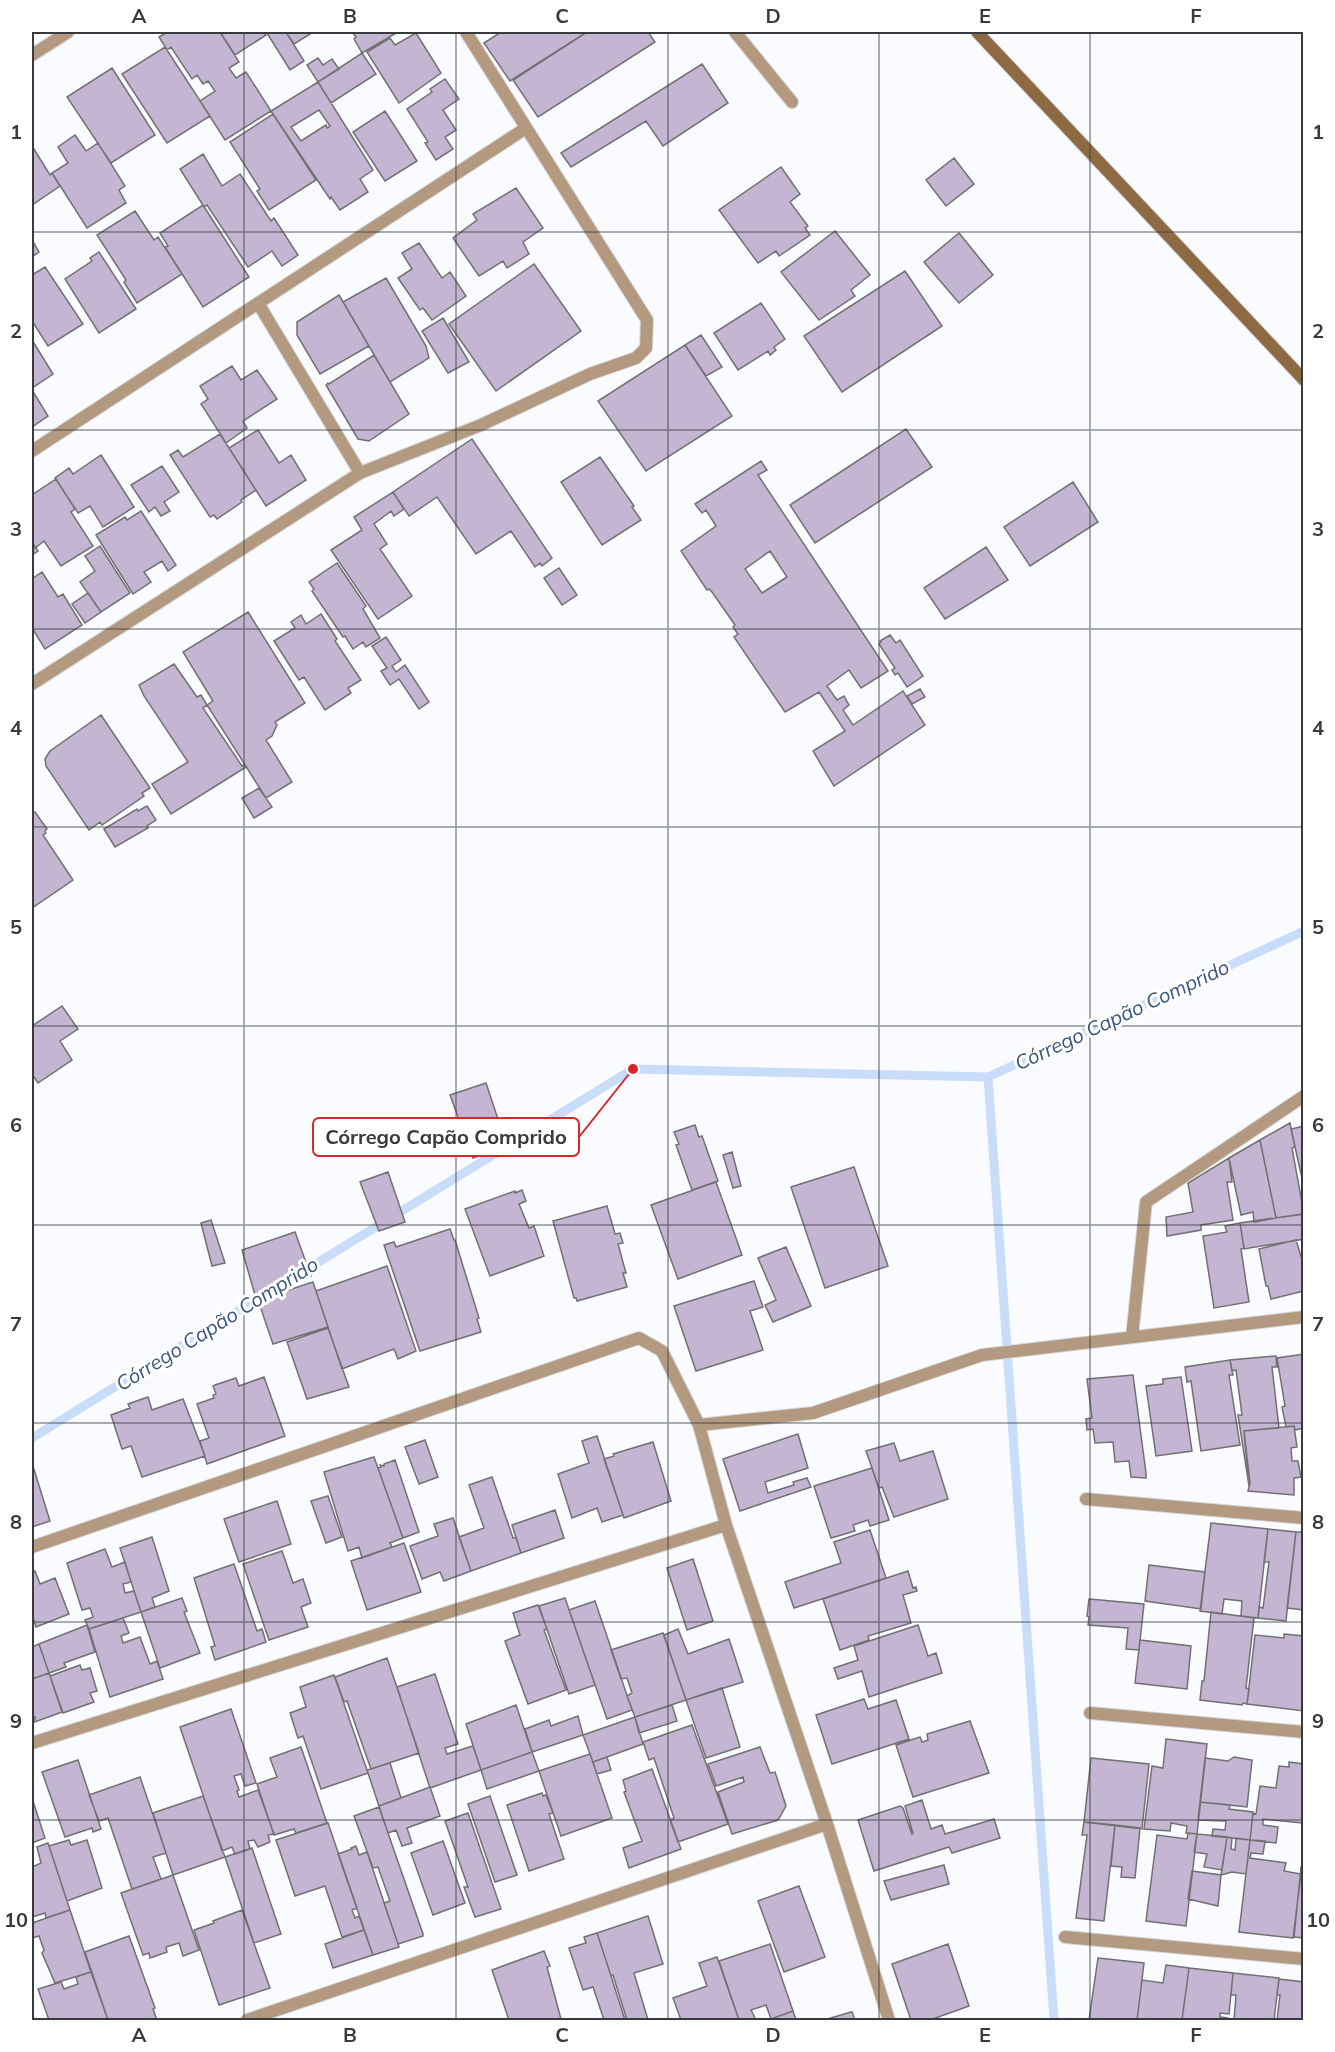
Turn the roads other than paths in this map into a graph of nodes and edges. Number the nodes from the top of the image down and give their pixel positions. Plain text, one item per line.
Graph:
1 (68, 32) edge
2 (465, 32) edge
3 (735, 32) edge
4 (977, 32) edge
5 (32, 55) edge
6 (792, 102) dead end
7 (526, 128) junction
8 (258, 303) junction
9 (1304, 380) edge
10 (32, 451) edge
11 (360, 473) junction
12 (32, 684) edge
13 (1304, 1096) edge
14 (1304, 1317) edge
15 (1132, 1337) junction
16 (699, 1425) junction
17 (1086, 1499) dead end
18 (1304, 1518) edge
19 (726, 1525) junction
20 (32, 1547) edge
21 (1090, 1713) dead end
22 (1304, 1732) edge
23 (32, 1743) edge
24 (827, 1824) junction
25 (1065, 1937) dead end
26 (1304, 1959) edge
27 (247, 2020) edge
28 (889, 2020) edge

1 - 5 street
2 - 7 street
3 - 6 street
4 - 9 main road
7 - 8 street
7 - 11 street
8 - 10 street
8 - 11 street
11 - 12 street
13 - 15 street
14 - 15 street
15 - 16 street
16 - 19 street
16 - 20 street
17 - 18 street
19 - 23 street
19 - 24 street
21 - 22 street
24 - 27 street
24 - 28 street
25 - 26 street

